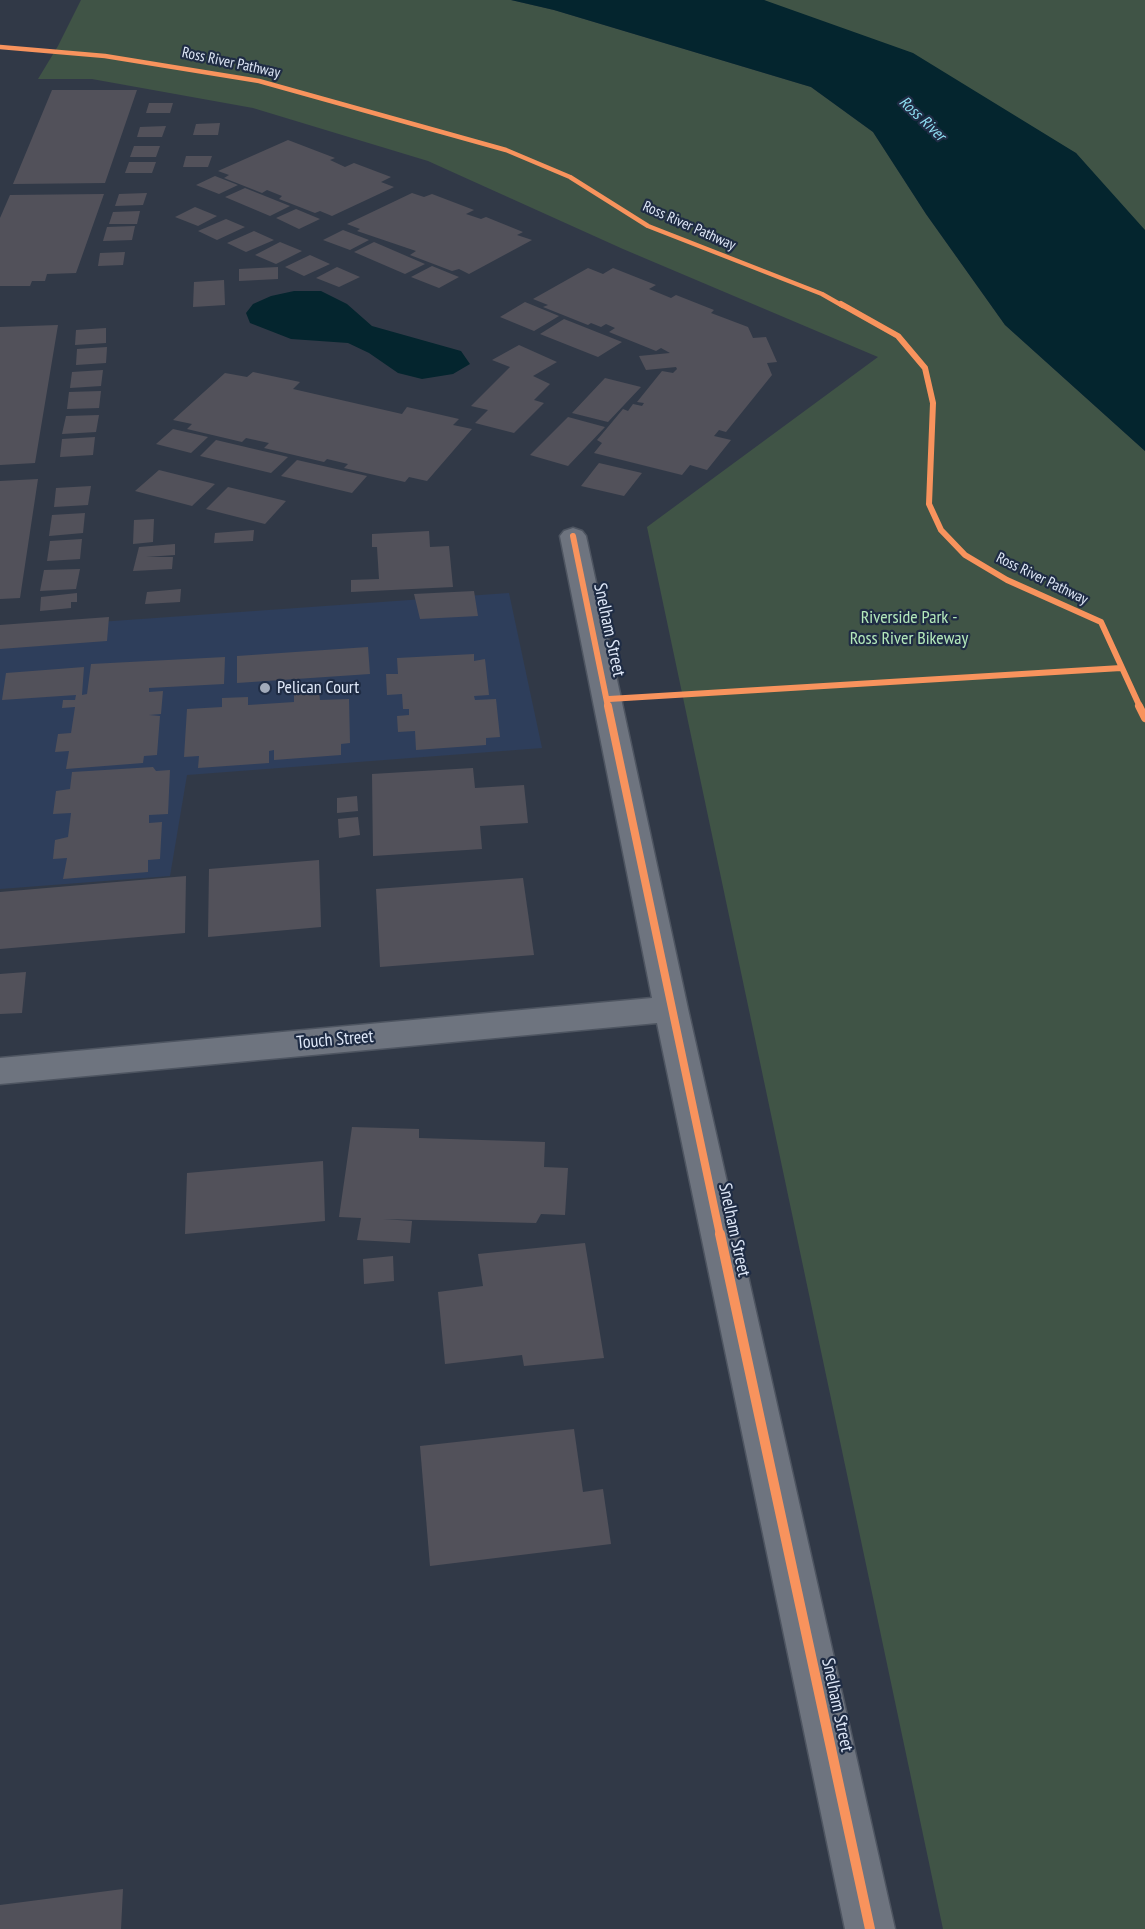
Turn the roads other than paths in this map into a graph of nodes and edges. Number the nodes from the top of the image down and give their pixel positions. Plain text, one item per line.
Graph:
1 (573, 536) dead end
2 (671, 1009) junction
3 (0, 1071) edge
4 (870, 1929) edge

1 - 2 street, Snelham Street
2 - 3 street, Touch Street
2 - 4 street, Snelham Street

